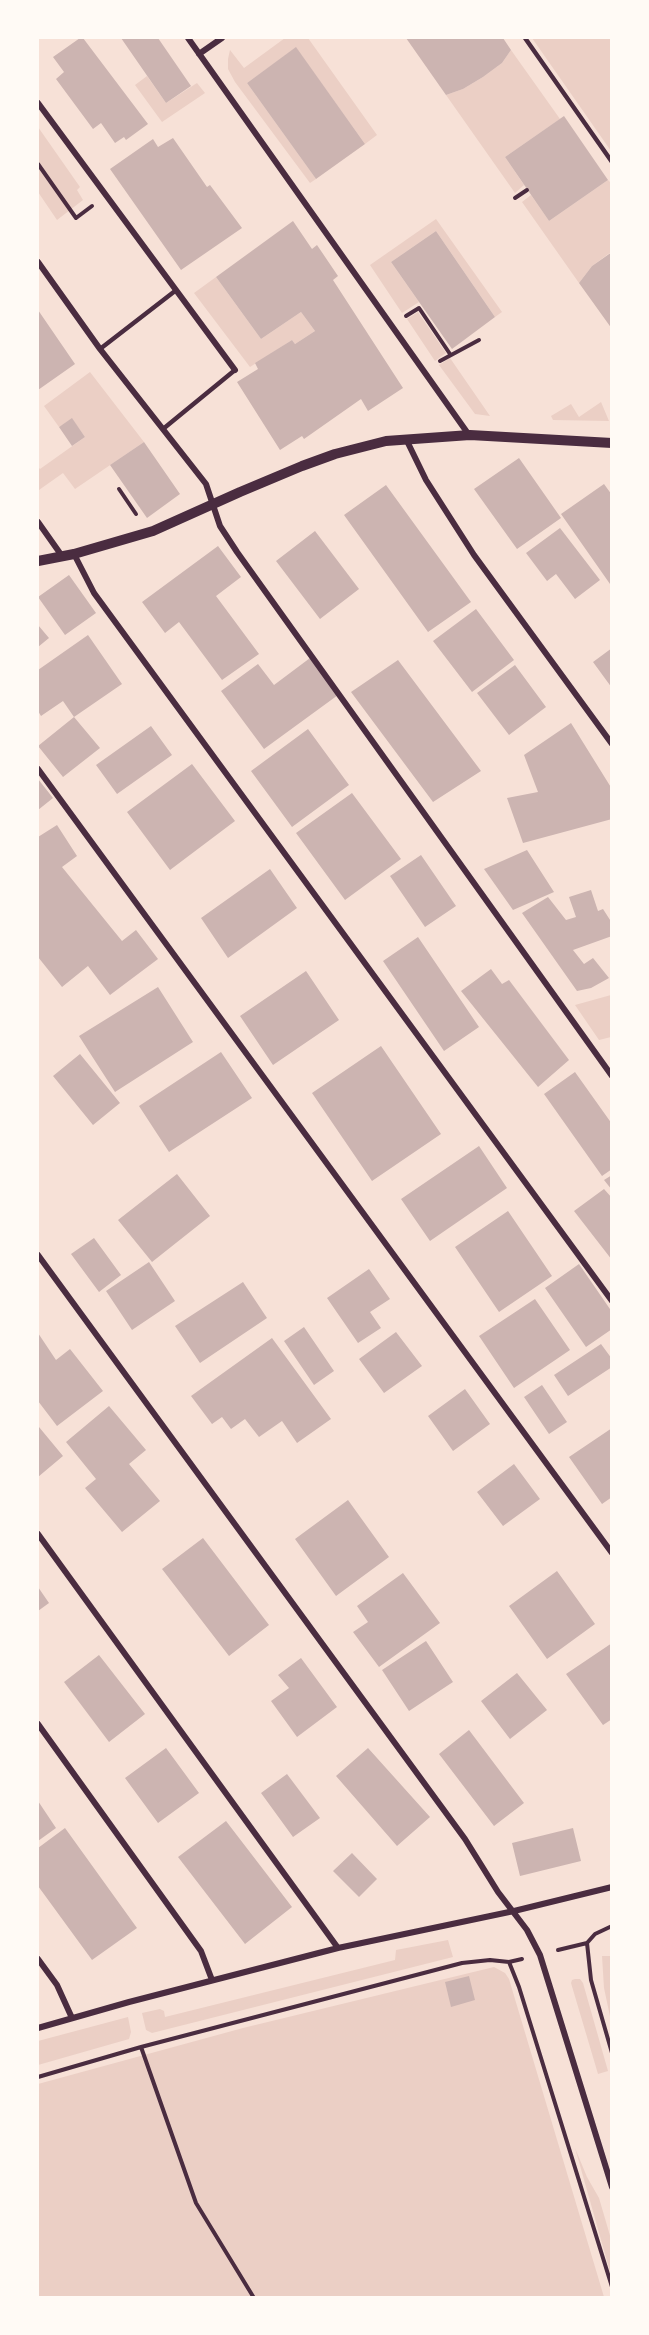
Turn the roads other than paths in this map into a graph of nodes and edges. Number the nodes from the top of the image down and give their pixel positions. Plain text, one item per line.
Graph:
1 (188, 38) edge
2 (222, 38) edge
3 (525, 38) edge
4 (199, 54) junction
5 (38, 103) edge
6 (612, 162) edge
7 (38, 262) edge
8 (175, 291) junction
9 (100, 348) junction
10 (235, 370) joint
11 (163, 429) junction
12 (470, 435) junction
13 (405, 439) junction
14 (612, 443) edge
15 (213, 504) junction
16 (38, 522) edge
17 (74, 554) junction
18 (62, 556) junction
19 (38, 561) edge
20 (612, 744) edge
21 (38, 769) edge
22 (612, 1076) edge
23 (38, 1255) edge
24 (612, 1301) edge
25 (38, 1534) edge
26 (612, 1553) edge
27 (38, 1724) edge
28 (612, 1887) edge
29 (514, 1911) junction
30 (338, 1948) junction
31 (38, 1959) edge
32 (212, 1980) junction
33 (72, 2018) junction
34 (38, 2028) edge
35 (612, 2187) edge

1 - 4 street
2 - 4 street
3 - 6 lane
4 - 12 street
5 - 8 street
7 - 9 street
8 - 9 lane
8 - 10 street
9 - 11 street
10 - 11 lane
11 - 15 street
12 - 13 street
12 - 14 street
13 - 15 street
13 - 20 street
15 - 17 street
15 - 22 street
16 - 18 street
17 - 18 street
17 - 24 street
18 - 19 street
21 - 26 street
23 - 29 street
25 - 30 street
27 - 32 street
28 - 29 street
29 - 30 street
29 - 35 street
30 - 32 street
31 - 33 street
32 - 33 street
33 - 34 street

